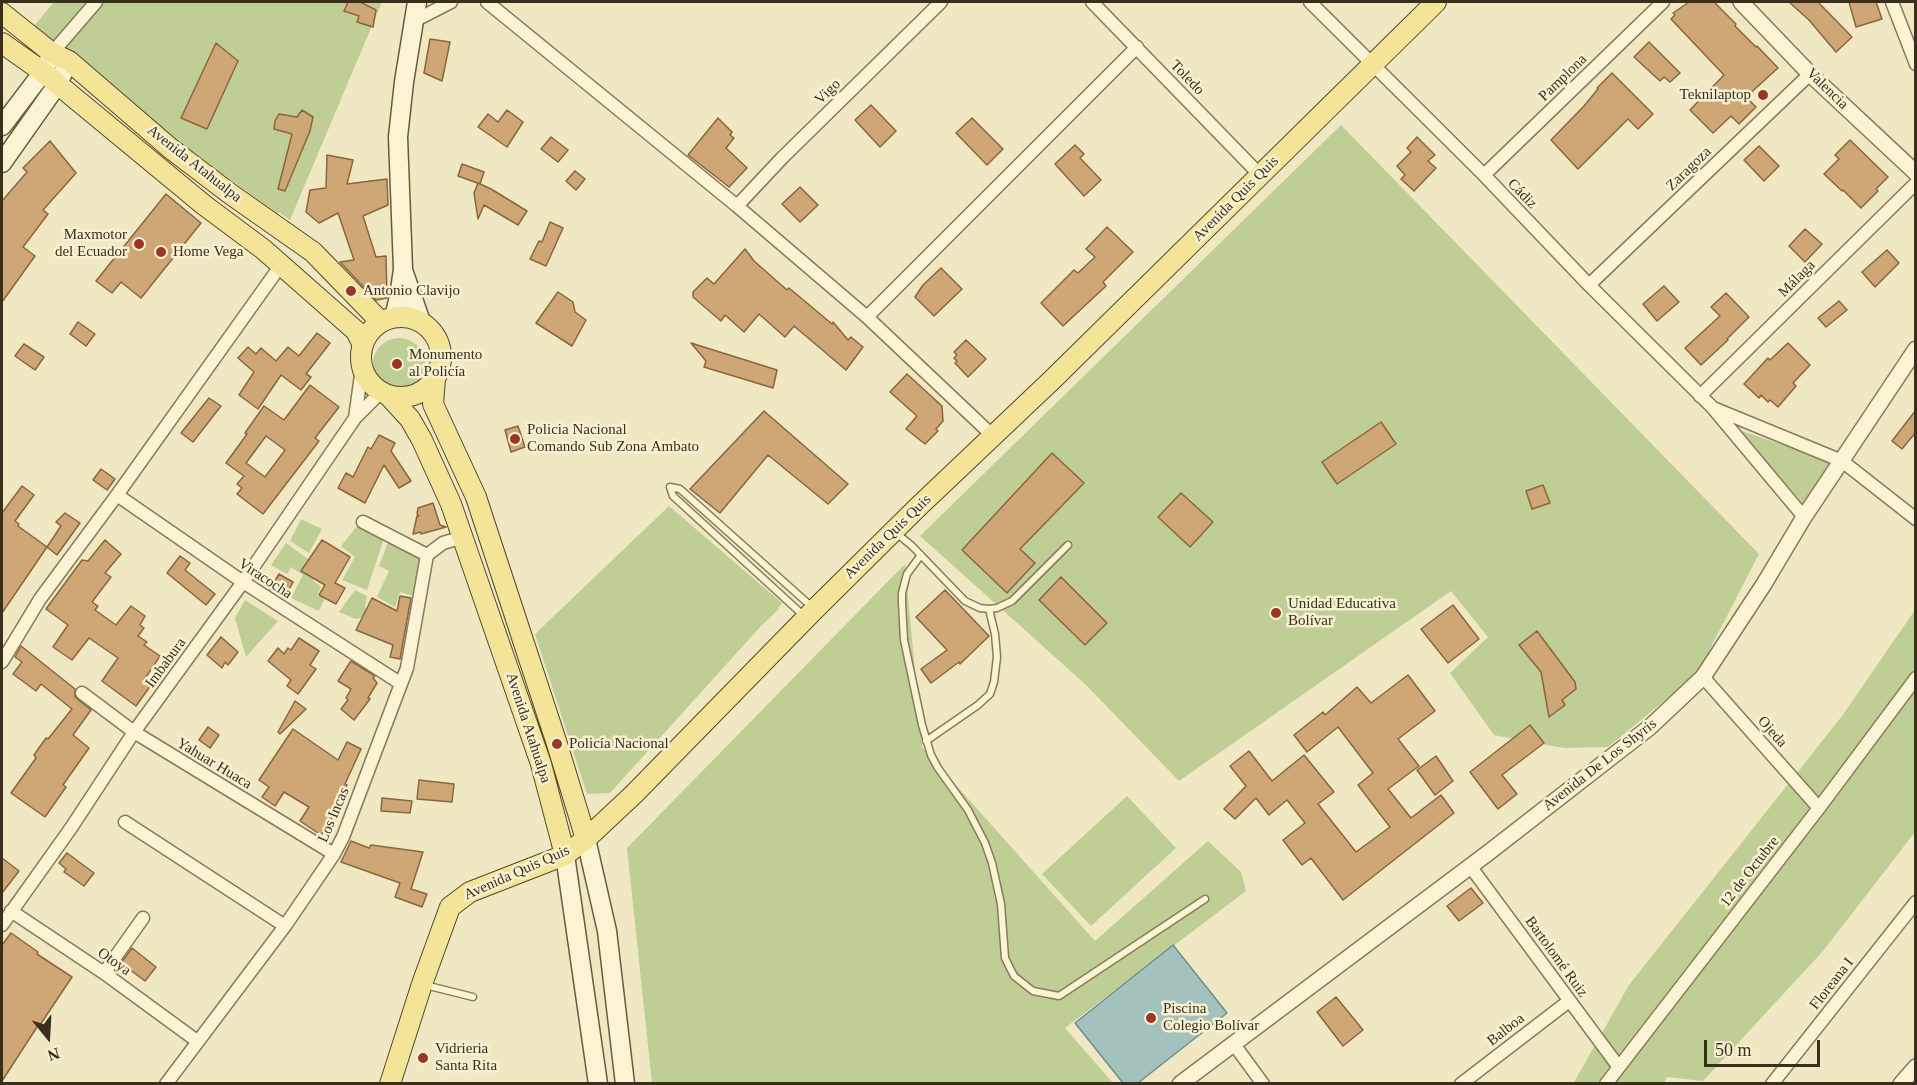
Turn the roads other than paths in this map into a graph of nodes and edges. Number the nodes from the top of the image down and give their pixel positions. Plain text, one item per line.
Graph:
1 (96, 2) edge
2 (417, 2) edge
3 (451, 2) edge
4 (487, 2) edge
5 (941, 2) edge
6 (1092, 2) edge
7 (1310, 2) edge
8 (1436, 2) edge
9 (1663, 2) edge
10 (1741, 2) edge
11 (1892, 2) edge
12 (2, 13) edge
13 (414, 21) junction
14 (2, 43) edge
15 (1137, 47) junction
16 (60, 57) junction
17 (1371, 64) junction
18 (1916, 64) edge
19 (1810, 74) junction
20 (50, 79) junction
21 (2, 126) edge
22 (2, 163) edge
23 (1916, 173) edge
24 (1260, 175) junction
25 (1484, 175) junction
26 (1916, 183) edge
27 (737, 206) junction
28 (281, 265) junction
29 (403, 269) junction
30 (1589, 285) junction
31 (867, 317) junction
32 (387, 320) junction
33 (421, 322) junction
34 (363, 345) junction
35 (1916, 350) edge
36 (362, 368) junction
37 (435, 379) junction
38 (384, 394) junction
39 (1700, 396) junction
40 (1712, 408) junction
41 (355, 418) junction
42 (993, 436) junction
43 (1842, 461) junction
44 (117, 495) junction
45 (1804, 517) junction
46 (1916, 519) edge
47 (363, 522) dead end
48 (894, 531) junction
49 (464, 540) junction
50 (1068, 545) dead end
51 (427, 555) junction
52 (921, 555) junction
53 (243, 582) junction
54 (988, 609) junction
55 (810, 614) junction
56 (2, 662) edge
57 (1703, 676) junction
58 (1916, 678) edge
59 (400, 683) junction
60 (82, 693) dead end
61 (134, 732) junction
62 (926, 741) junction
63 (1819, 808) junction
64 (125, 822) dead end
65 (586, 839) junction
66 (334, 854) junction
67 (565, 855) junction
68 (1470, 866) junction
69 (1205, 899) dead end
70 (1916, 902) edge
71 (11, 911) junction
72 (143, 918) dead end
73 (2, 925) edge
74 (285, 926) junction
75 (104, 973) junction
76 (422, 984) junction
77 (473, 997) dead end
78 (1569, 1000) junction
79 (197, 1041) junction
80 (1233, 1043) junction
81 (1618, 1066) junction
82 (1916, 1067) edge
83 (166, 1083) edge
84 (390, 1083) edge
85 (598, 1083) edge
86 (625, 1083) edge
87 (1180, 1083) edge
88 (1263, 1083) edge
89 (1461, 1083) edge
90 (1606, 1083) edge
91 (1772, 1083) edge
92 (1901, 1083) edge

1 - 16 street
2 - 13 main road
3 - 13 street
4 - 27 street
5 - 27 street, Vigo
6 - 15 street, Toledo
7 - 17 street, Cádiz
8 - 17 main road, Avenida Quis Quis
9 - 25 street, Pamplona
10 - 19 street, Valencia
11 - 18 street
12 - 16 main road, Avenida Atahualpa
13 - 29 main road
14 - 20 main road, Avenida Atahualpa
15 - 24 street, Toledo
15 - 31 street
16 - 20 main road
16 - 32 main road, Avenida Atahualpa
17 - 24 main road, Avenida Quis Quis
17 - 25 street, Cádiz
19 - 23 street, Valencia
19 - 30 street, Zaragoza
20 - 21 main road
20 - 22 main road
20 - 28 main road, Avenida Atahualpa
24 - 42 main road, Avenida Quis Quis
25 - 30 street, Cádiz
26 - 39 street, Málaga
27 - 31 street
28 - 34 main road, Avenida Atahualpa
28 - 44 street
29 - 32 main road
29 - 33 main road
30 - 39 street, Cádiz
31 - 42 street
32 - 33 main road
32 - 34 main road
33 - 37 main road
34 - 36 main road
35 - 43 street, Avenida De Los Shyris
36 - 38 main road
36 - 41 street, Imbabura
37 - 38 main road
37 - 65 main road
38 - 41 street, Imbabura
38 - 49 main road, Avenida Atahualpa
39 - 40 street, Cádiz
40 - 43 street, Cádiz
40 - 45 street, Cádiz
41 - 53 street, Imbabura
42 - 48 main road, Avenida Quis Quis
43 - 45 street, Avenida De Los Shyris
43 - 46 street, Cádiz
44 - 53 street, Viracocha
44 - 56 street
45 - 57 street, Avenida De Los Shyris
47 - 51 street
48 - 52 lane
48 - 55 main road, Avenida Quis Quis
49 - 51 street
49 - 67 main road, Avenida Atahualpa
50 - 54 lane
51 - 59 street, Los Incas
52 - 54 lane
52 - 62 lane
53 - 59 street, Viracocha
53 - 61 street, Imbabura
54 - 62 lane
55 - 55 lane
55 - 65 main road, Avenida Quis Quis
57 - 63 street, Ojeda
57 - 68 street, Avenida De Los Shyris
58 - 63 street, 12 de Octubre
59 - 66 street, Los Incas
60 - 61 street, Yahuar Huaca
61 - 66 street, Yahuar Huaca
61 - 71 street, Imbabura
62 - 69 lane
63 - 81 street, 12 de Octubre
64 - 74 street
65 - 67 main road, Avenida Quis Quis
65 - 86 main road
66 - 74 street, Los Incas
67 - 76 main road, Avenida Quis Quis
67 - 85 main road, Avenida Atahualpa
68 - 78 street, Bartolomé Ruiz
68 - 80 street, Avenida De Los Shyris
70 - 91 street, Floreana I
71 - 73 street, Imbabura
71 - 75 street, Otoya
72 - 75 street
74 - 79 street, Los Incas
75 - 79 street, Otoya
76 - 77 lane
76 - 84 main road, Avenida Quis Quis
78 - 81 street, Bartolomé Ruiz
78 - 89 street, Balboa
79 - 83 street, Los Incas
80 - 87 street, Avenida De Los Shyris
80 - 88 street
81 - 90 street, 12 de Octubre
82 - 92 street

